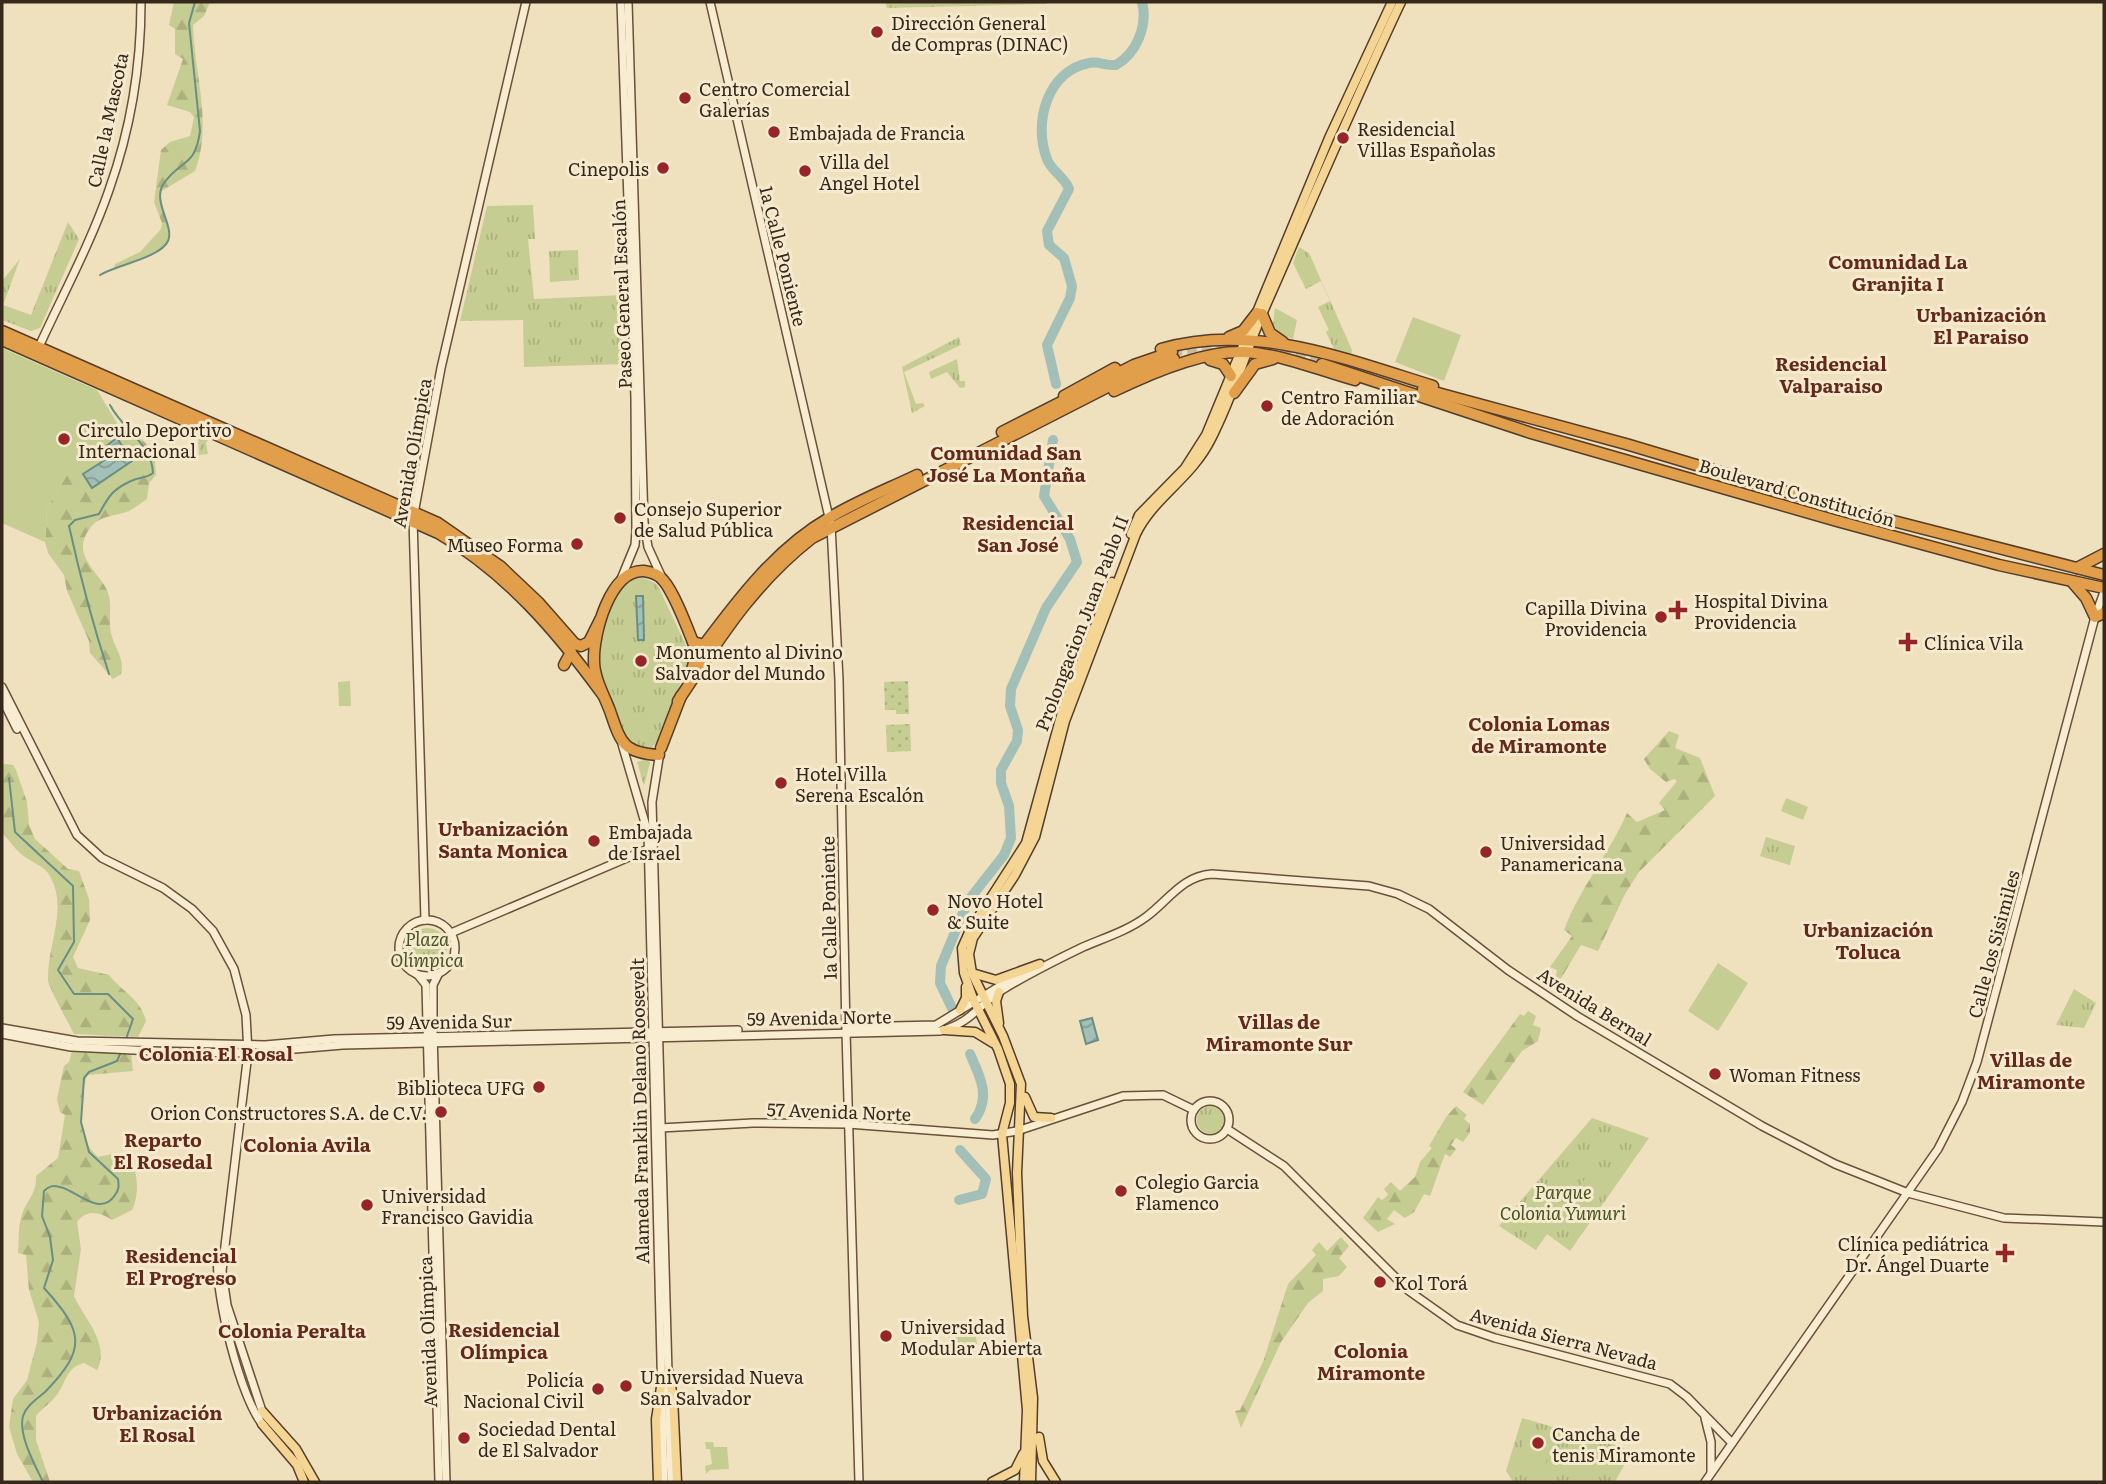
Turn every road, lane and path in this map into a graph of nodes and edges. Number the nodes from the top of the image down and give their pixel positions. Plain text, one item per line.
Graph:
1 (141, 2) edge
2 (526, 2) edge
3 (621, 2) edge
4 (628, 2) edge
5 (710, 2) edge
6 (1392, 2) edge
7 (1401, 2) edge
8 (1259, 314) junction
9 (2, 331) edge
10 (1224, 338) junction
11 (1249, 340) junction
12 (2, 341) edge
13 (1289, 346) junction
14 (37, 351) junction
15 (1244, 352) junction
16 (1173, 356) tunnel mouth
17 (1277, 358) junction
18 (1192, 361) junction
19 (1231, 376) junction
20 (1234, 393) junction
21 (1483, 404) junction
22 (1060, 407) junction
23 (1483, 415) junction
24 (414, 515) junction
25 (830, 522) junction
26 (2104, 554) edge
27 (2077, 568) junction
28 (2104, 575) edge
29 (621, 579) junction
30 (664, 581) junction
31 (2071, 582) junction
32 (2104, 590) edge
33 (2099, 615) edge
34 (600, 620) junction
35 (693, 642) junction
36 (572, 652) junction
37 (564, 665) dead end
38 (2, 688) edge
39 (603, 695) junction
40 (2, 699) edge
41 (678, 701) junction
42 (622, 744) junction
43 (660, 752) junction
44 (648, 849) junction
45 (425, 920) junction
46 (451, 933) junction
47 (1083, 947) junction
48 (1040, 964) junction
49 (439, 973) junction
50 (968, 973) junction
51 (418, 975) junction
52 (999, 992) junction
53 (983, 995) junction
54 (974, 1001) junction
55 (984, 1007) junction
56 (960, 1010) junction
57 (2, 1028) edge
58 (846, 1029) junction
59 (944, 1030) junction
60 (2, 1034) edge
61 (656, 1036) junction
62 (1003, 1036) junction
63 (430, 1041) junction
64 (110, 1046) junction
65 (246, 1049) junction
66 (998, 1049) junction
67 (1021, 1084) junction
68 (1194, 1110) junction
69 (1051, 1118) junction
70 (848, 1124) junction
71 (660, 1128) junction
72 (1227, 1129) junction
73 (1017, 1131) junction
74 (1002, 1134) junction
75 (1908, 1193) junction
76 (2104, 1222) edge
77 (668, 1370) junction
78 (857, 1374) junction
79 (662, 1387) junction
80 (1033, 1398) junction
81 (1027, 1409) junction
82 (262, 1411) junction
83 (1703, 1414) junction
84 (262, 1424) junction
85 (276, 1434) junction
86 (1732, 1443) junction
87 (1711, 1473) junction
88 (310, 1482) edge
89 (439, 1482) edge
90 (446, 1482) edge
91 (658, 1482) edge
92 (664, 1482) edge
93 (671, 1482) edge
94 (677, 1482) edge
95 (859, 1482) edge
96 (992, 1482) edge
97 (1024, 1482) edge
98 (1031, 1482) edge
99 (1056, 1482) edge
100 (1704, 1482) edge

1 - 14 street, Calle la Mascota
2 - 24 street, Avenida Olímpica
3 - 29 street, Paseo General Escalón
4 - 30 street, Paseo General Escalón
5 - 25 street, 1a Calle Poniente
6 - 8 main road, Prolongacion Juan Pablo II
7 - 8 main road, Prolongacion Juan Pablo II
8 - 10 highway
8 - 11 main road, Prolongacion Juan Pablo II
8 - 13 highway
9 - 14 highway
10 - 11 highway, Boulevard Constitución
10 - 22 highway, Boulevard Constitución
11 - 13 highway, Boulevard Constitución
11 - 15 main road, Prolongacion Juan Pablo II
12 - 14 highway
13 - 21 highway, Boulevard Constitución
14 - 24 highway
15 - 17 highway, Boulevard Constitución
15 - 18 highway, Boulevard Constitución
15 - 19 main road, Prolongacion Juan Pablo II
15 - 20 main road, Prolongacion Juan Pablo II
16 - 22 highway, Boulevard Constitución
17 - 20 highway
17 - 23 highway, Boulevard Constitución
18 - 19 highway
18 - 22 highway, Boulevard Constitución
19 - 50 main road, Prolongacion Juan Pablo II
20 - 50 main road, Prolongacion Juan Pablo II
21 - 23 highway, Boulevard Constitución
21 - 27 highway, Boulevard Constitución
22 - 25 highway, Boulevard Constitución
23 - 31 highway, Boulevard Constitución
24 - 34 highway
24 - 36 highway
24 - 45 street, Avenida Olímpica
25 - 35 highway, Boulevard Constitución
25 - 41 highway, Boulevard Constitución
25 - 58 street, 1a Calle Poniente
26 - 27 highway
27 - 28 highway, Boulevard Constitución
29 - 30 highway
29 - 34 highway
30 - 35 highway
31 - 32 highway, Boulevard Constitución
31 - 33 highway
32 - 33 street, Calle los Sisimiles
33 - 75 street, Calle los Sisimiles
34 - 39 highway
35 - 41 highway
36 - 37 highway
36 - 39 highway
38 - 65 street
39 - 42 highway
40 - 65 street
41 - 43 highway
42 - 43 highway
42 - 44 street, Alameda Franklin Delano Roosevelt
43 - 61 street, Alameda Franklin Delano Roosevelt
44 - 46 street
44 - 61 street, Alameda Franklin Delano Roosevelt
45 - 46 street
45 - 51 street
46 - 49 street
47 - 48 street, Avenida Bernal
47 - 52 street, Avenida Bernal
47 - 75 street, Avenida Bernal
48 - 50 main road
48 - 53 street, Avenida Bernal
49 - 51 street
49 - 63 street, Avenida Olímpica
50 - 53 main road, Prolongacion Juan Pablo II
50 - 54 main road, Prolongacion Juan Pablo II
50 - 56 main road
51 - 63 street, Avenida Olímpica
52 - 55 street, Avenida Bernal
52 - 62 main road
53 - 54 street, Avenida Bernal
53 - 55 main road, Prolongacion Juan Pablo II
54 - 55 main road, Prolongacion Juan Pablo II
54 - 56 street, 59 Avenida Norte
55 - 59 street, 59 Avenida Norte
55 - 62 main road
55 - 66 main road
56 - 58 street, 59 Avenida Norte
57 - 64 street
58 - 59 street, 59 Avenida Norte
58 - 61 street, 59 Avenida Norte
58 - 70 street, 1a Calle Poniente
59 - 66 main road
60 - 64 street
61 - 63 street, 59 Avenida Sur
61 - 71 street, Alameda Franklin Delano Roosevelt
61 - 79 street, Alameda Franklin Delano Roosevelt
62 - 67 main road
63 - 65 street, 59 Avenida Sur
63 - 89 street, Avenida Olímpica
63 - 90 street, Avenida Olímpica
64 - 65 street, 59 Avenida Sur
65 - 82 street
65 - 84 street
66 - 74 main road
67 - 69 main road
67 - 73 main road
68 - 69 street
68 - 72 street
68 - 72 street
69 - 73 street
70 - 71 street, 57 Avenida Norte
70 - 74 street, 57 Avenida Norte
70 - 78 street, 1a Calle Poniente
71 - 77 street, Alameda Franklin Delano Roosevelt
72 - 83 street, Avenida Sierra Nevada
73 - 74 street, 57 Avenida Norte
73 - 80 main road
74 - 81 main road
75 - 76 street, Avenida Bernal
75 - 86 street, Calle los Sisimiles
77 - 93 street, Alameda Franklin Delano Roosevelt
77 - 94 main road
78 - 95 street, 1a Calle Poniente
78 - 95 street, 1a Calle Poniente
79 - 91 main road
79 - 92 street, Alameda Franklin Delano Roosevelt
80 - 98 main road
80 - 99 main road
81 - 96 main road
81 - 97 main road
82 - 85 street
82 - 88 main road
83 - 86 street, Avenida Sierra Nevada
83 - 87 street
84 - 85 street
84 - 88 main road
85 - 88 street
86 - 87 street, Calle los Sisimiles
87 - 100 street, Calle los Sisimiles

